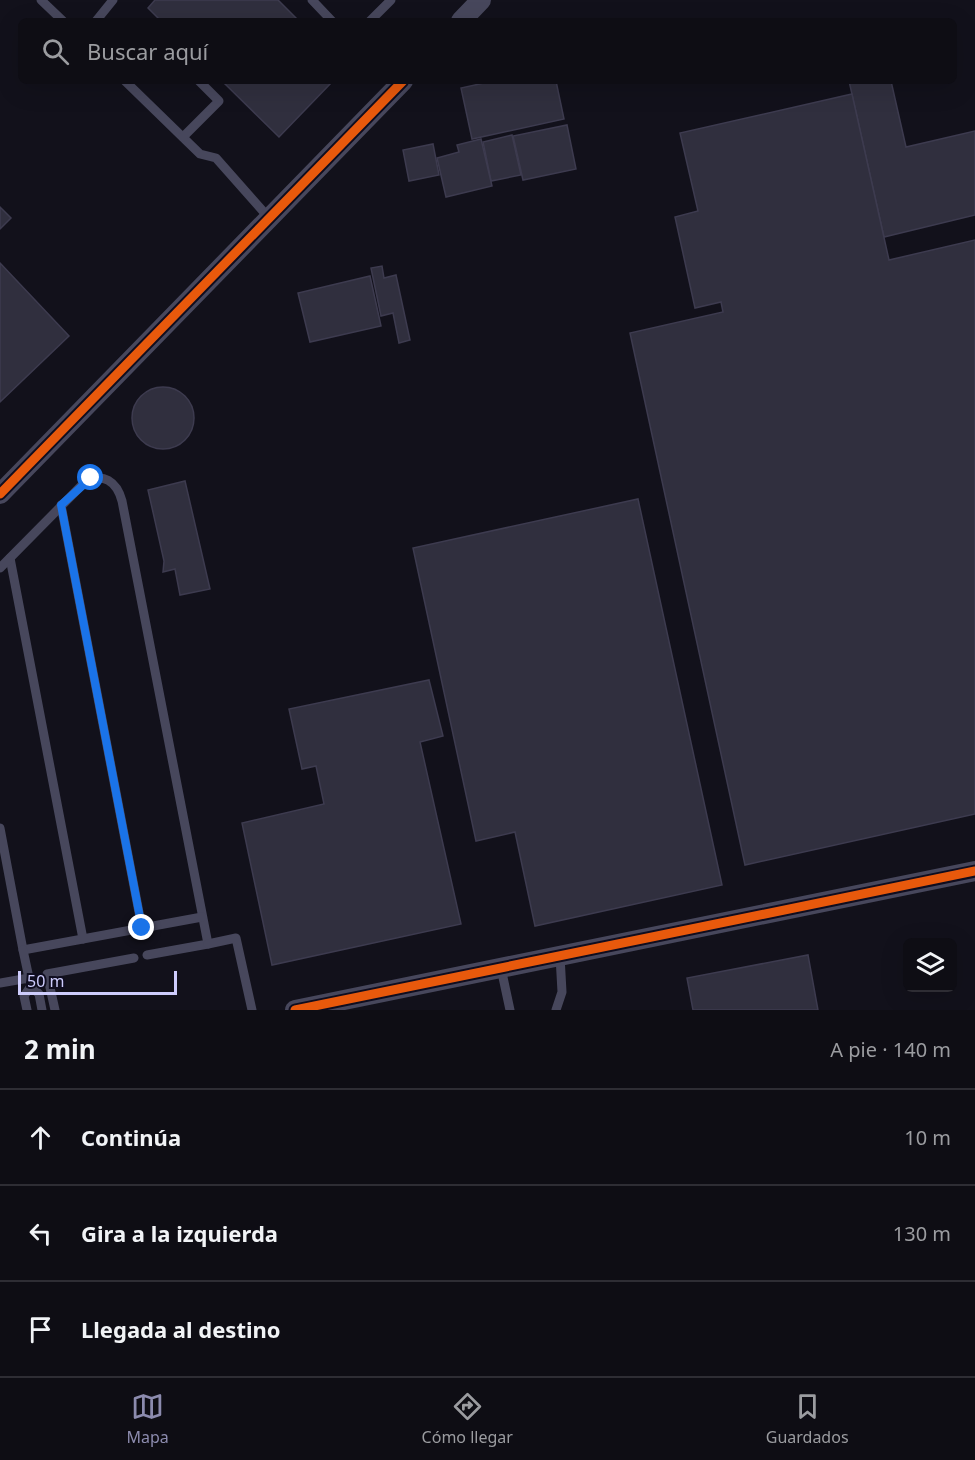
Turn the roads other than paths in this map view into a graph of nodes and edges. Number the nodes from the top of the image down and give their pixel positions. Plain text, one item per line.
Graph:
1 (41, 0) edge
2 (113, 0) edge
3 (312, 0) edge
4 (391, 0) edge
5 (482, 0) edge
6 (60, 18) edge
7 (98, 18) edge
8 (329, 18) edge
9 (373, 18) edge
10 (464, 18) edge
11 (128, 84) edge
12 (202, 84) edge
13 (395, 84) edge
14 (183, 137) junction
15 (269, 218) junction
16 (0, 494) edge
17 (61, 505) junction
18 (10, 558) junction
19 (0, 568) edge
20 (0, 828) edge
21 (975, 871) edge
22 (202, 917) junction
23 (142, 928) junction
24 (83, 939) junction
25 (208, 944) junction
26 (23, 950) junction
27 (147, 955) dead end
28 (560, 956) junction
29 (134, 958) dead end
30 (501, 968) junction
31 (30, 982) junction
32 (0, 983) edge
33 (27, 1010) edge
34 (42, 1010) edge
35 (55, 1010) edge
36 (252, 1010) edge
37 (295, 1010) edge
38 (510, 1010) edge
39 (556, 1010) edge

1 - 6 lane
2 - 7 lane
3 - 8 lane
4 - 9 lane
5 - 10 street
11 - 14 lane
12 - 14 lane
13 - 15 street
14 - 15 lane
15 - 16 street
17 - 18 lane
17 - 22 lane
17 - 23 lane
18 - 19 lane
18 - 24 lane
20 - 26 lane
21 - 28 street
22 - 23 lane
22 - 25 lane
23 - 24 lane
24 - 26 lane
25 - 27 lane
25 - 36 lane
26 - 31 lane
28 - 30 street
28 - 39 lane
29 - 35 lane
30 - 37 street
30 - 38 lane
31 - 32 lane
31 - 33 lane
31 - 34 lane

